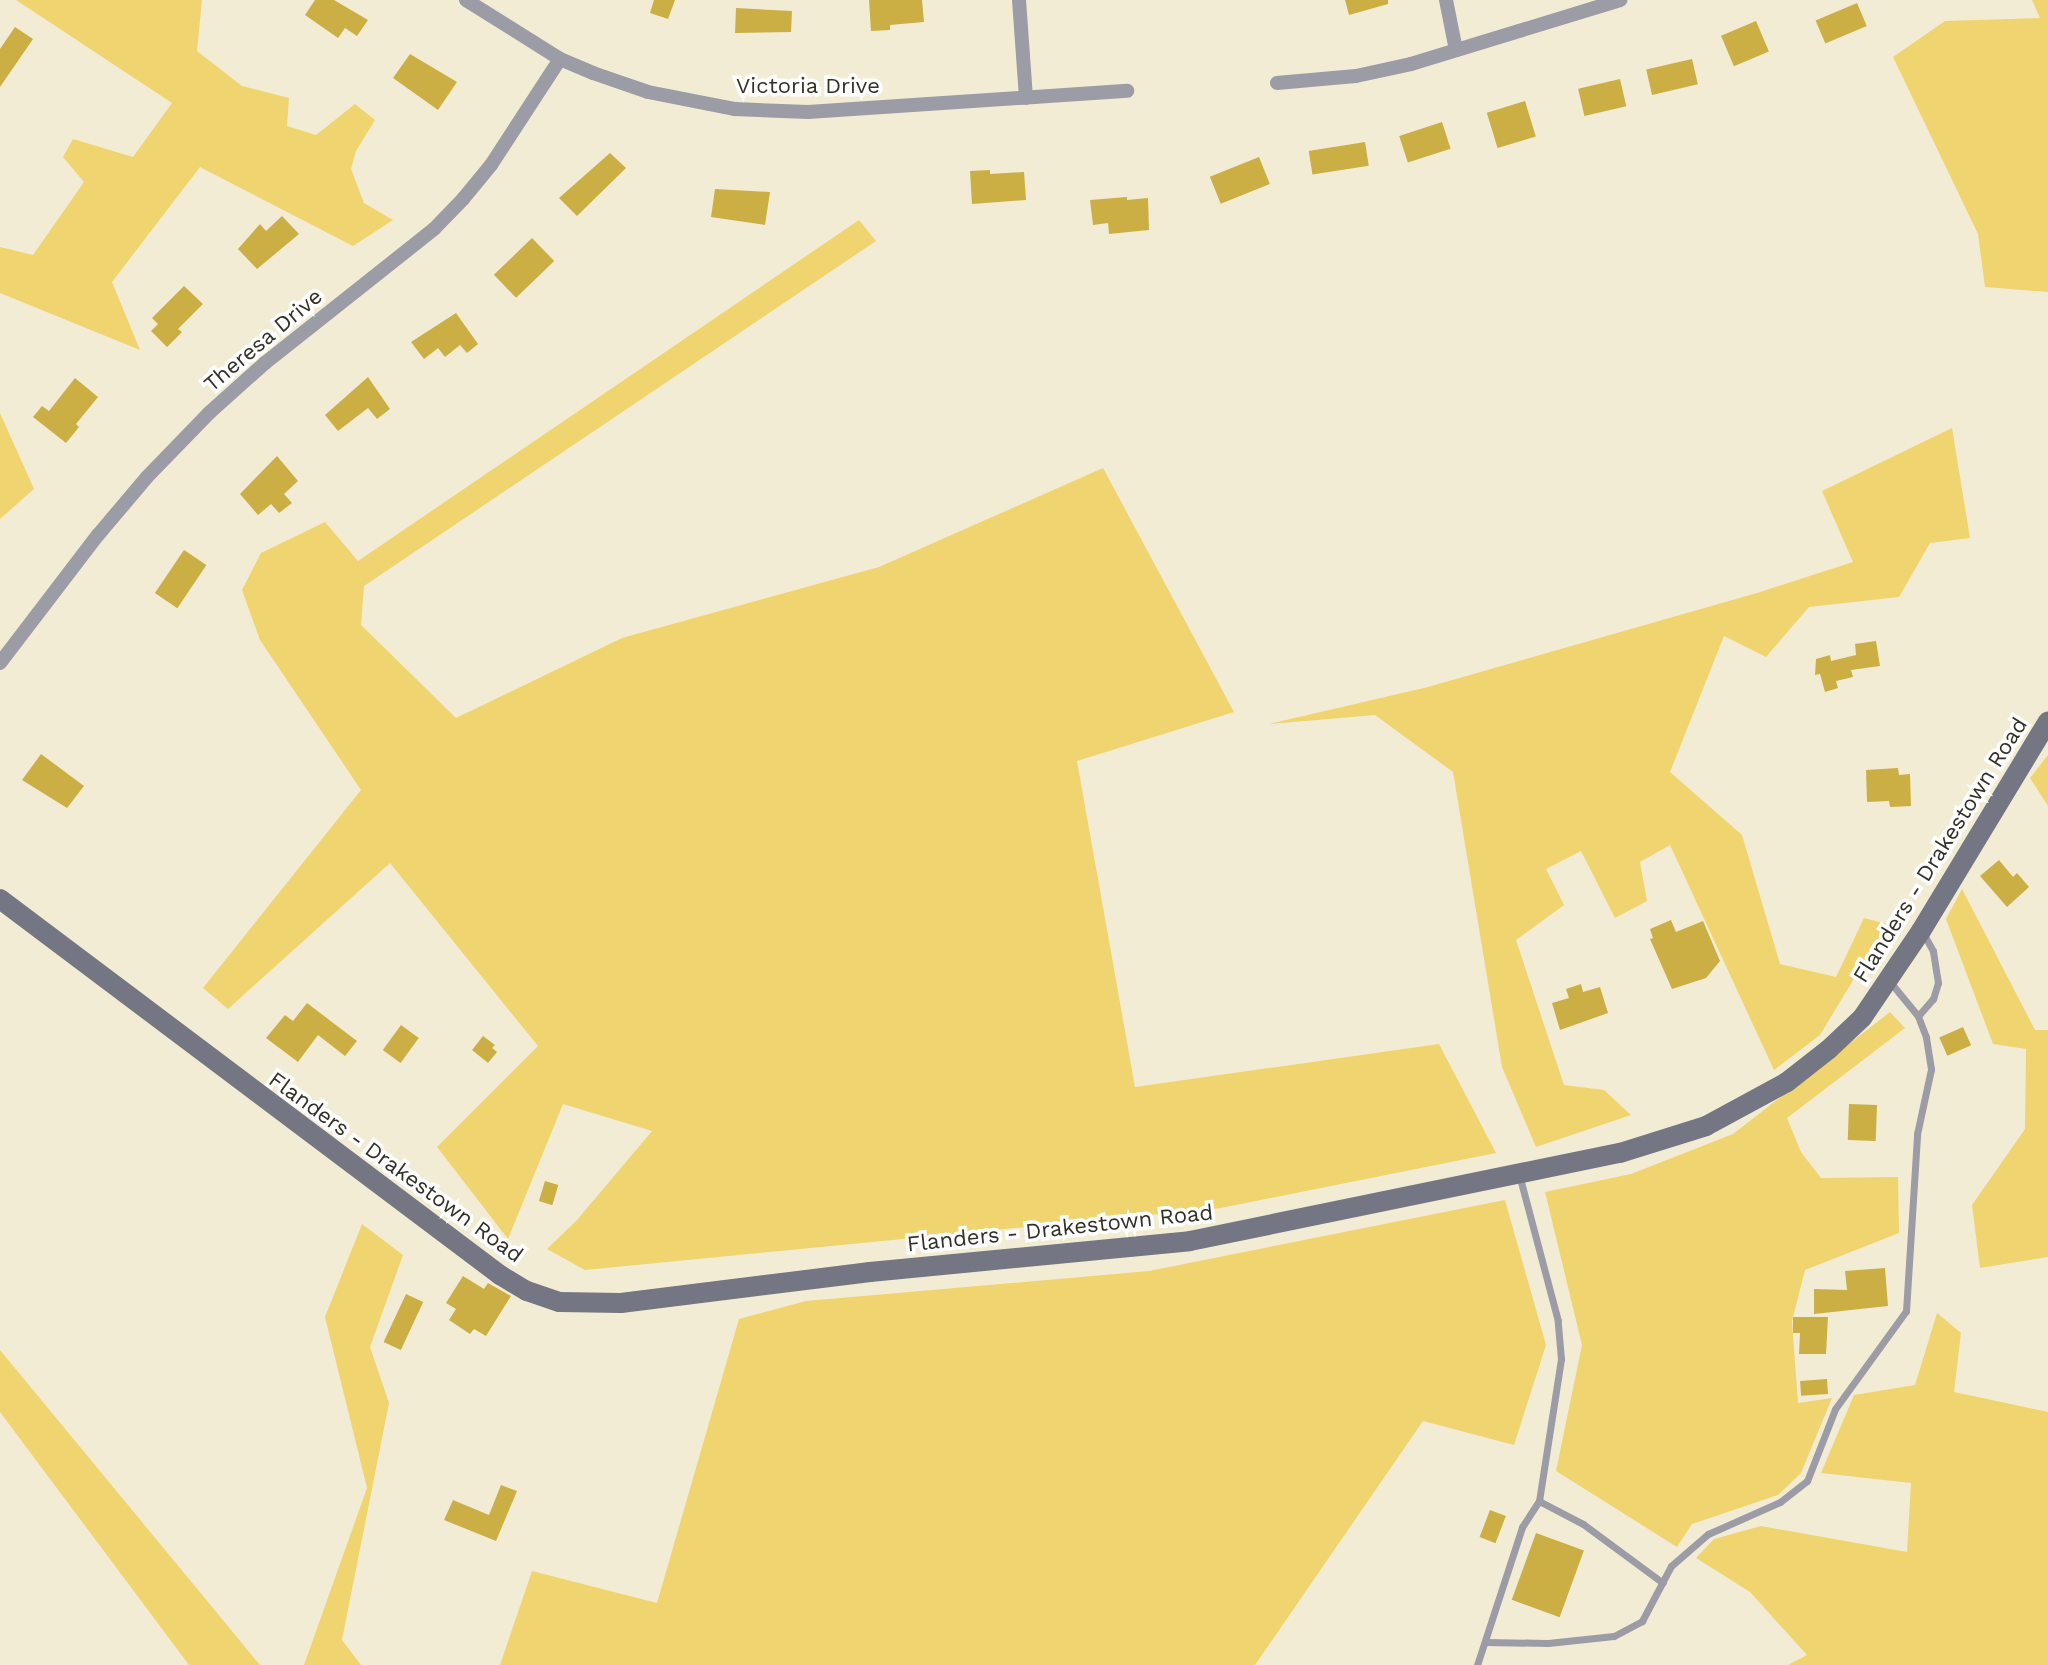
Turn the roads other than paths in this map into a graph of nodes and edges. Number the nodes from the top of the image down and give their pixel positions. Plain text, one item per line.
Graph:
1 (466, 0) edge
2 (1019, 0) edge
3 (1446, 0) edge
4 (1620, 0) edge
5 (1456, 50) junction
6 (560, 59) junction
7 (1277, 83) dead end
8 (1127, 91) dead end
9 (1026, 98) junction
10 (0, 663) edge
11 (2048, 721) edge
12 (0, 899) edge
13 (1921, 931) junction
14 (1889, 981) junction
15 (1918, 1016) junction
16 (1520, 1175) junction
17 (1539, 1501) junction
18 (1663, 1583) junction
19 (1485, 1642) junction
20 (1477, 1665) edge

1 - 6 street, Victoria Drive
2 - 9 street
3 - 5 street
4 - 5 street
5 - 7 street
6 - 9 street, Victoria Drive
6 - 10 street, Theresa Drive
8 - 9 street, Victoria Drive
11 - 13 street, Flanders - Drakestown Road
12 - 16 street, Flanders - Drakestown Road
13 - 14 street, Flanders - Drakestown Road
13 - 15 lane
14 - 15 lane
14 - 16 street, Flanders - Drakestown Road
15 - 18 lane
16 - 17 lane
17 - 18 lane
17 - 19 lane
18 - 19 lane
19 - 20 lane

